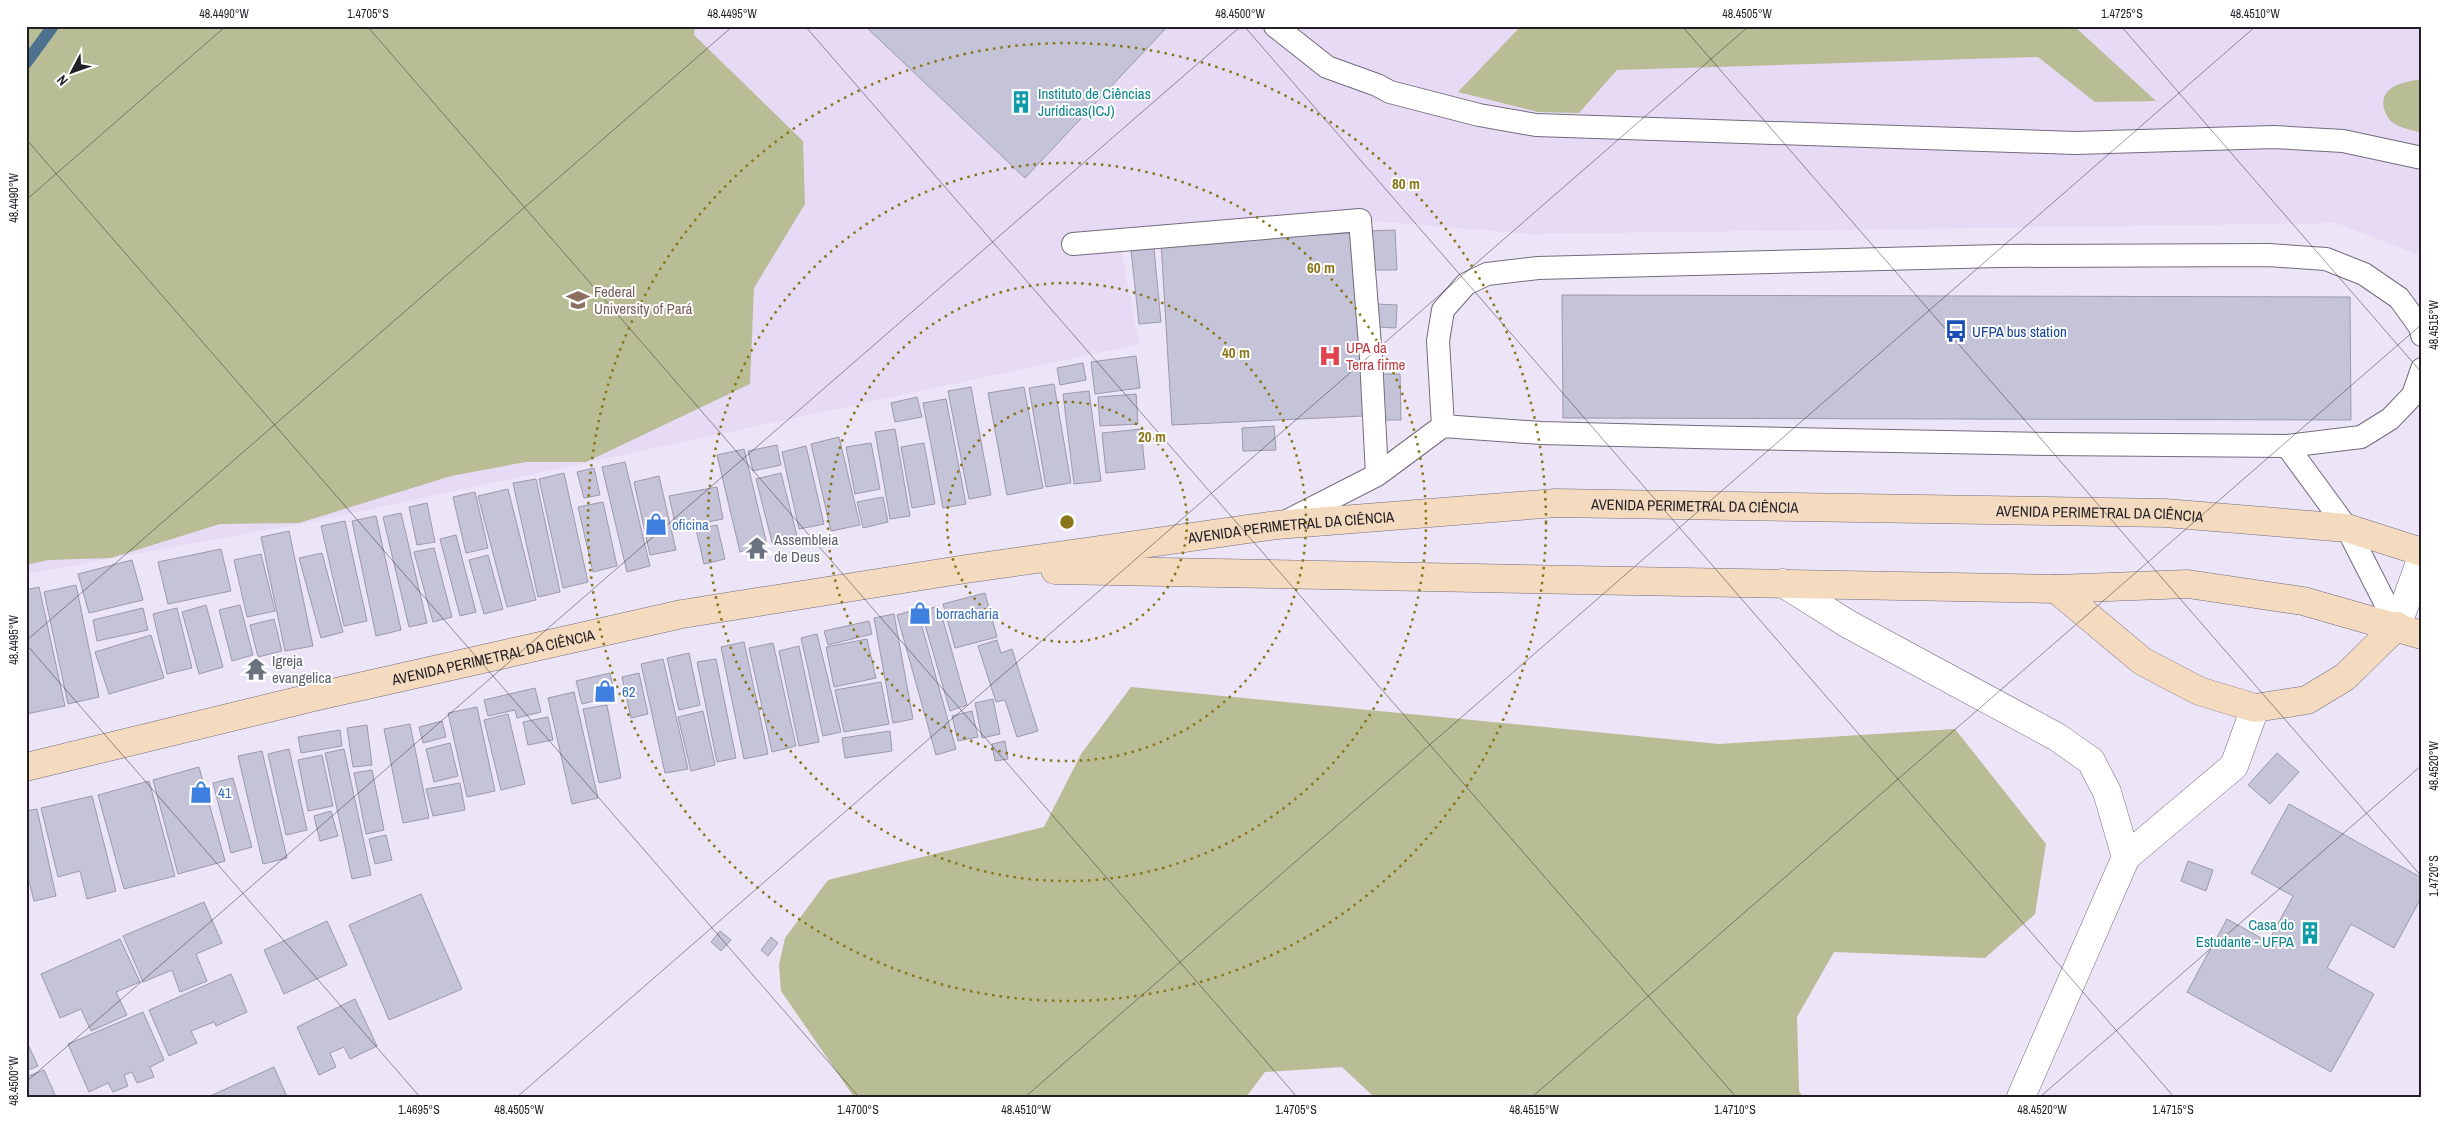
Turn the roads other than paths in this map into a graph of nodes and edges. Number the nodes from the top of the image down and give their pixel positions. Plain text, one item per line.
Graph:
1 (1275, 26) edge
2 (2422, 158) edge
3 (1073, 244) dead end
4 (2422, 335) edge
5 (2422, 369) edge
6 (1442, 426) junction
7 (2287, 446) junction
8 (1377, 475) junction
9 (1277, 526) junction
10 (2347, 528) junction
11 (2422, 552) edge
12 (2422, 557) edge
13 (966, 569) junction
14 (1783, 583) junction
15 (2056, 589) junction
16 (2397, 626) junction
17 (2422, 635) edge
18 (2255, 708) junction
19 (26, 767) edge
20 (2126, 857) junction
21 (2021, 1097) edge

1 - 2 lane
3 - 8 lane
4 - 6 lane
5 - 7 lane
6 - 7 lane
6 - 8 lane
7 - 10 lane
8 - 9 lane
9 - 10 main road, AVENIDA PERIMETRAL DA CIÊNCIA
9 - 13 main road, AVENIDA PERIMETRAL DA CIÊNCIA
10 - 11 main road, AVENIDA PERIMETRAL DA CIÊNCIA
10 - 16 lane
12 - 16 street
13 - 14 main road, AVENIDA PERIMETRAL DA CIÊNCIA
13 - 19 main road, AVENIDA PERIMETRAL DA CIÊNCIA
14 - 15 main road, AVENIDA PERIMETRAL DA CIÊNCIA
14 - 20 street
15 - 16 main road, AVENIDA PERIMETRAL DA CIÊNCIA
15 - 18 main road
16 - 17 main road, AVENIDA PERIMETRAL DA CIÊNCIA
16 - 18 main road
18 - 20 street
20 - 21 street

